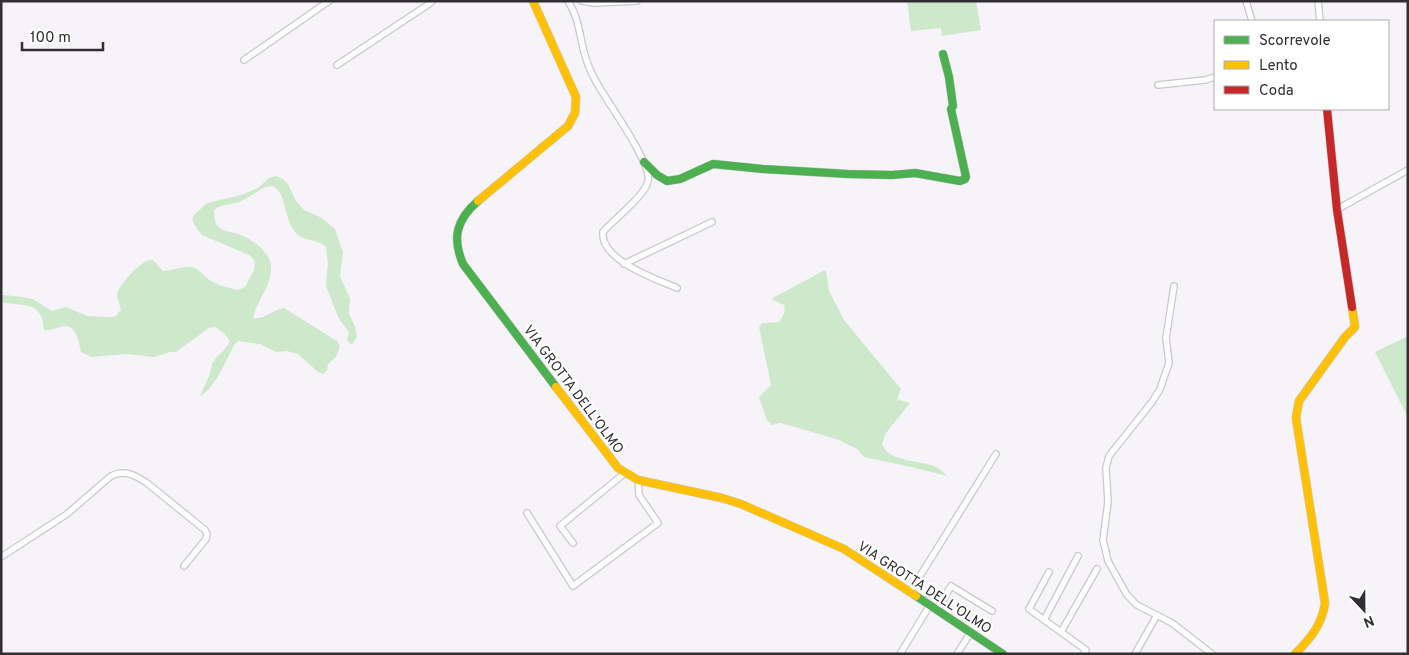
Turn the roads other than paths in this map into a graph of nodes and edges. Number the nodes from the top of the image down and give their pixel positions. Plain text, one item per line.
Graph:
1 (329, 1) edge
2 (432, 1) edge
3 (568, 1) edge
4 (582, 1) edge
5 (637, 1) edge
6 (1246, 1) edge
7 (1318, 1) edge
8 (535, 2) edge
9 (1252, 20) edge
10 (1320, 20) edge
11 (943, 54) dead end
12 (244, 60) dead end
13 (338, 65) dead end
14 (1214, 77) edge
15 (1158, 85) dead end
16 (1327, 110) edge
17 (644, 162) junction
18 (1408, 170) edge
19 (1337, 210) junction
20 (712, 222) dead end
21 (624, 264) junction
22 (1174, 286) dead end
23 (677, 288) dead end
24 (996, 454) dead end
25 (625, 473) junction
26 (638, 480) junction
27 (527, 513) dead end
28 (573, 543) dead end
29 (1078, 556) dead end
30 (1, 557) edge
31 (184, 566) dead end
32 (1096, 569) dead end
33 (1049, 572) dead end
34 (910, 592) junction
35 (933, 608) junction
36 (992, 611) dead end
37 (1157, 615) junction
38 (1044, 620) junction
39 (971, 632) junction
40 (1061, 632) junction
41 (900, 654) edge
42 (957, 654) edge
43 (1003, 654) edge
44 (1084, 654) edge
45 (1135, 654) edge
46 (1212, 654) edge
47 (1295, 654) edge

1 - 12 street
2 - 13 street
3 - 17 street
4 - 5 street
6 - 9 street
7 - 10 street
8 - 25 street, VIA GROTTA DELL'OLMO
11 - 17 street
14 - 15 street
16 - 19 street
17 - 21 street
18 - 19 street
19 - 47 street
20 - 21 street
21 - 23 street
22 - 37 street
24 - 34 street
25 - 26 street, VIA GROTTA DELL'OLMO
25 - 28 street
26 - 27 street
26 - 34 street, VIA GROTTA DELL'OLMO
29 - 38 street
30 - 31 street
32 - 40 street
33 - 38 street
34 - 35 street, VIA GROTTA DELL'OLMO
35 - 36 street
35 - 39 street, VIA GROTTA DELL'OLMO
35 - 41 street
37 - 45 street
37 - 46 street
38 - 40 street
39 - 42 street
39 - 43 street, VIA GROTTA DELL'OLMO
40 - 44 street

